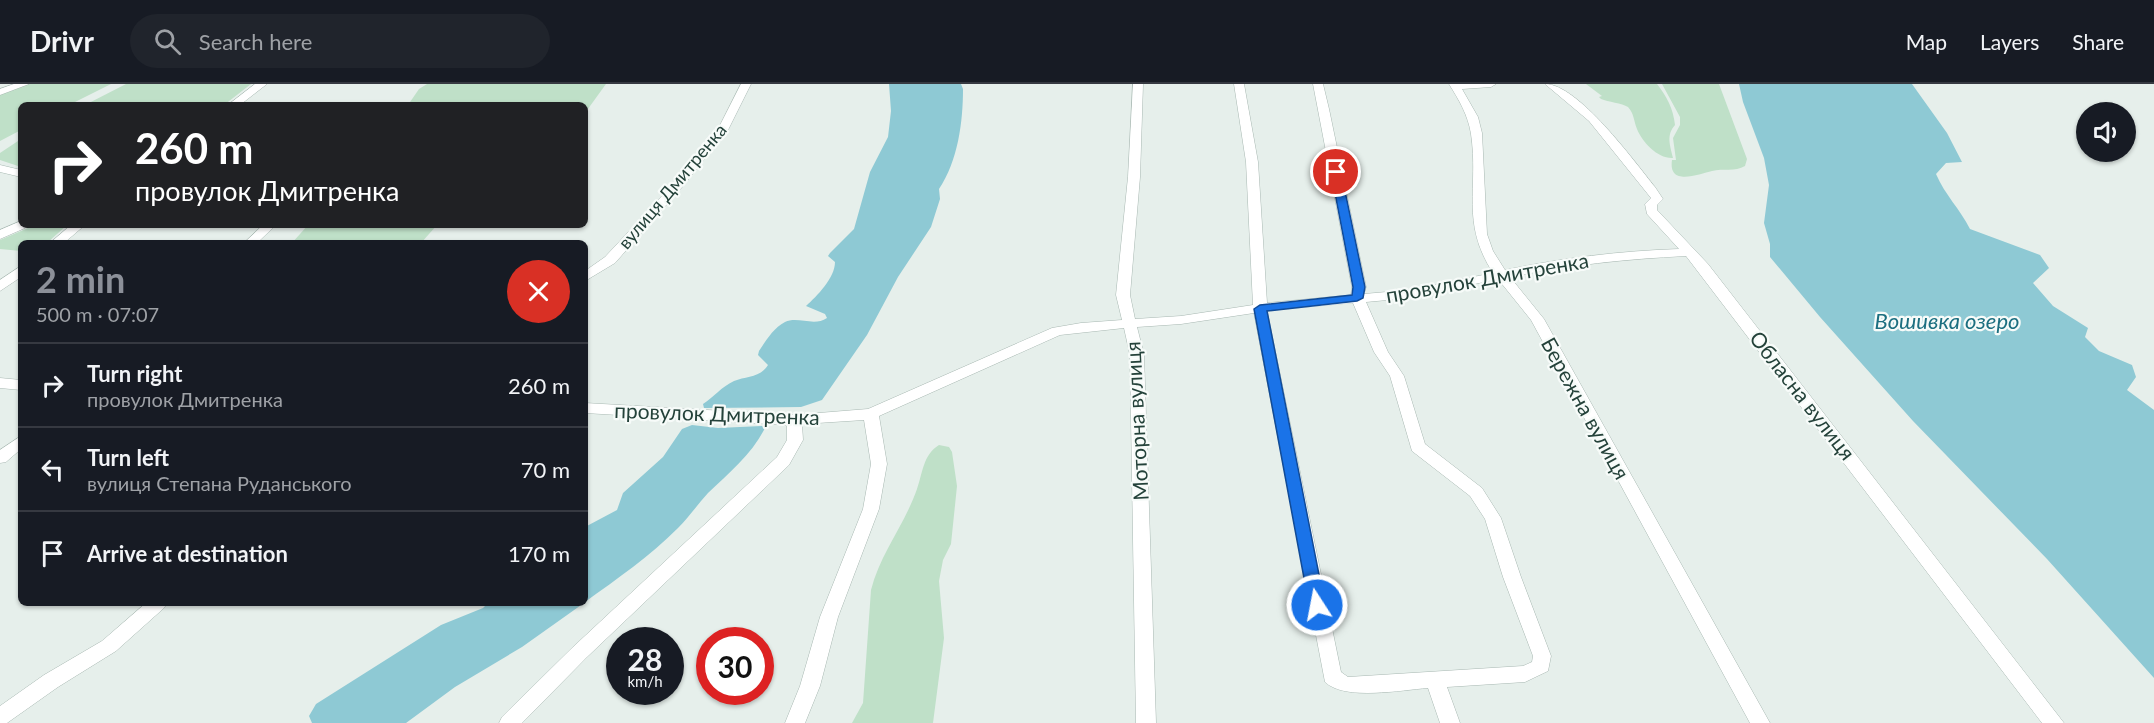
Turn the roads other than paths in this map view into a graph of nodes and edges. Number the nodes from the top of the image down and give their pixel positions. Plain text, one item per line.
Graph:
1 (24, 84) edge
2 (262, 84) edge
3 (746, 84) edge
4 (1138, 84) edge
5 (1239, 84) edge
6 (1318, 84) edge
7 (1491, 84) edge
8 (1550, 84) edge
9 (1455, 85) edge
10 (0, 92) edge
11 (237, 102) edge
12 (0, 168) edge
13 (18, 173) edge
14 (18, 226) edge
15 (75, 228) edge
16 (267, 228) edge
17 (0, 235) edge
18 (60, 240) edge
19 (253, 240) edge
20 (1689, 252) junction
21 (18, 272) edge
22 (1499, 274) junction
23 (588, 275) edge
24 (0, 287) edge
25 (1357, 298) junction
26 (1260, 309) junction
27 (1129, 322) junction
28 (0, 382) edge
29 (18, 384) edge
30 (588, 408) edge
31 (871, 414) junction
32 (794, 420) junction
33 (18, 443) edge
34 (0, 458) edge
35 (155, 606) edge
36 (1435, 680) junction
37 (0, 717) edge
38 (509, 723) edge
39 (795, 723) edge
40 (1146, 723) edge
41 (1450, 723) edge
42 (1760, 723) edge
43 (2054, 723) edge

1 - 10 street
2 - 11 street
3 - 23 street, вулиця Дмитренка
4 - 27 street, Моторна вулиця
5 - 26 street
6 - 25 street
7 - 9 street
8 - 20 street, Обласна вулиця
9 - 22 street, Бережна вулиця
12 - 13 street
14 - 17 street
15 - 18 street
16 - 19 street
20 - 22 street, провулок Дмитренка
20 - 43 street, Обласна вулиця
21 - 24 street
22 - 25 street, провулок Дмитренка
22 - 42 street, Бережна вулиця
25 - 26 street, провулок Дмитренка
25 - 36 street
26 - 27 street, провулок Дмитренка
26 - 36 street
27 - 31 street, провулок Дмитренка
27 - 40 street, Моторна вулиця
28 - 29 street
30 - 32 street, провулок Дмитренка
31 - 32 street, провулок Дмитренка
31 - 39 street
32 - 38 street
33 - 34 street
35 - 37 street
36 - 41 street

